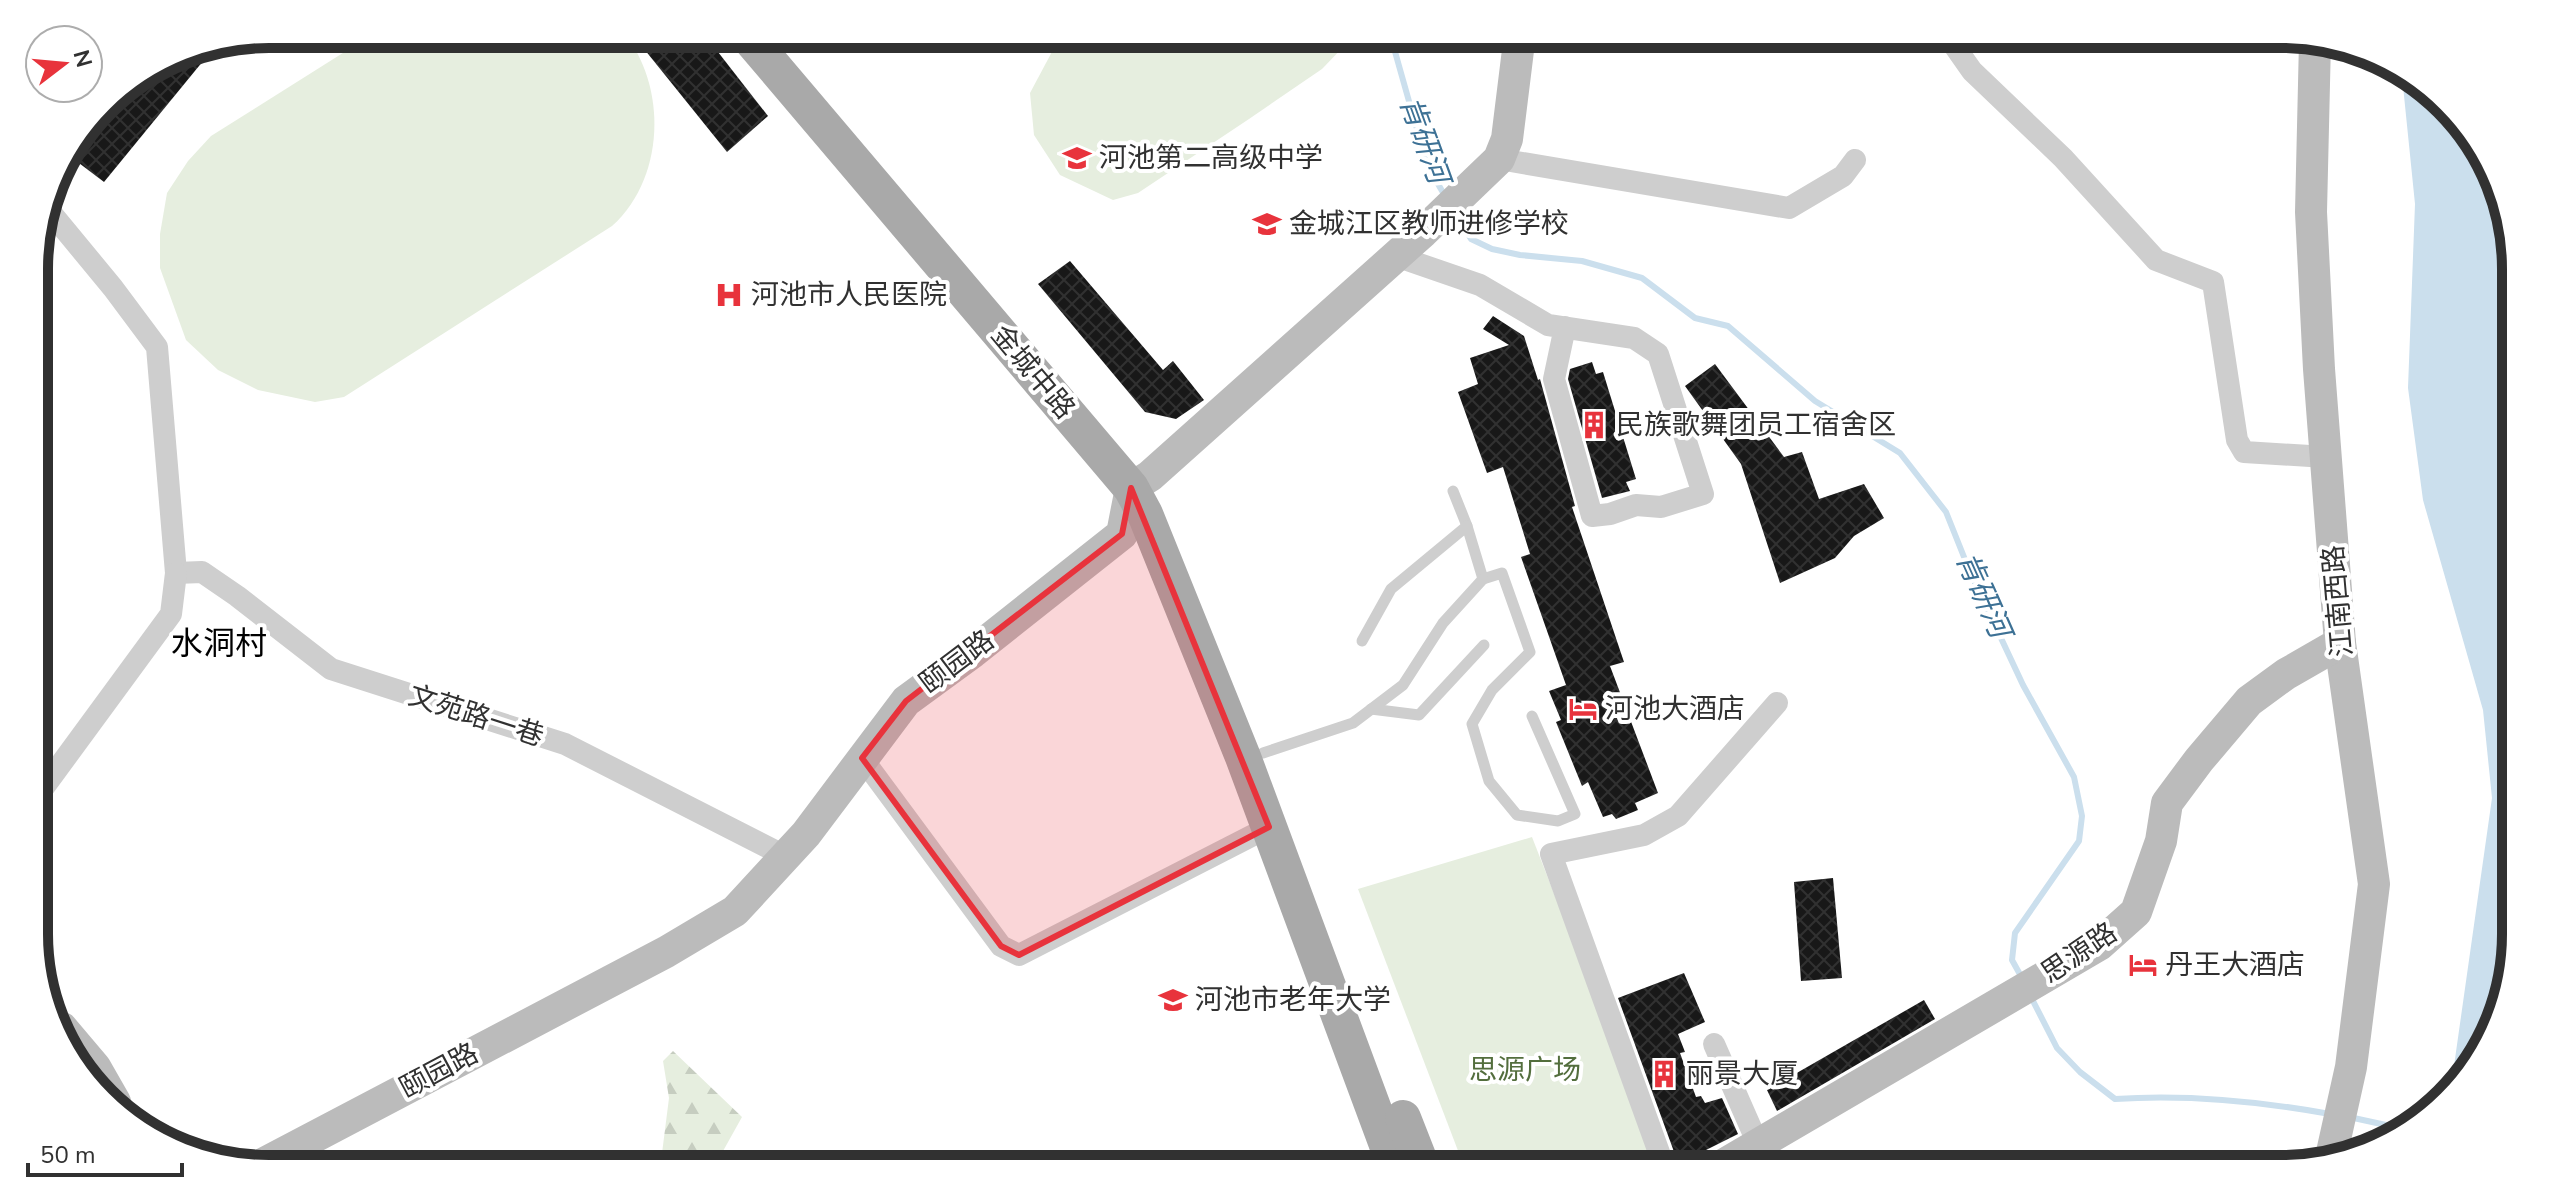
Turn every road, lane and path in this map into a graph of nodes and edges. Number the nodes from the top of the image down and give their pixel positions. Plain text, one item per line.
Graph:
1 (758, 48) edge
2 (786, 48) edge
3 (1518, 48) edge
4 (1956, 48) edge
5 (2315, 51) edge
6 (1499, 159) junction
7 (1855, 160) dead end
8 (55, 218) edge
9 (1396, 256) junction
10 (1565, 327) junction
11 (2326, 457) junction
12 (1140, 482) junction
13 (1453, 491) dead end
14 (1467, 526) junction
15 (176, 573) junction
16 (1483, 579) junction
17 (1362, 641) dead end
18 (2340, 643) junction
19 (1484, 645) dead end
20 (1777, 703) dead end
21 (1371, 709) junction
22 (1532, 716) dead end
23 (1253, 755) junction
24 (862, 758) junction
25 (48, 782) edge
26 (1269, 827) junction
27 (785, 856) junction
28 (1714, 1044) dead end
29 (1758, 1144) junction
30 (2333, 1148) edge
31 (280, 1155) edge
32 (1391, 1155) edge
33 (1417, 1155) edge
34 (1660, 1155) edge
35 (1740, 1155) edge

1 - 12 main road, 金城中路
2 - 12 main road, 金城中路
3 - 6 street
4 - 11 street
5 - 11 street, 江南西路
6 - 7 street
6 - 9 street
8 - 15 street
9 - 10 street
9 - 12 street
10 - 10 street
11 - 18 street, 江南西路
12 - 23 main road, 金城中路
12 - 24 street, 颐园路
13 - 14 lane
14 - 16 lane
14 - 17 lane
15 - 25 street
15 - 27 street, 文苑路一巷
16 - 21 lane
16 - 22 lane
18 - 29 street, 思源路
18 - 30 street, 江南西路
19 - 21 lane
20 - 34 street
21 - 23 lane
23 - 26 main road
23 - 33 main road
24 - 26 street
24 - 27 street, 颐园路
26 - 32 main road
27 - 31 street, 颐园路
28 - 29 street
29 - 35 street, 思源路

